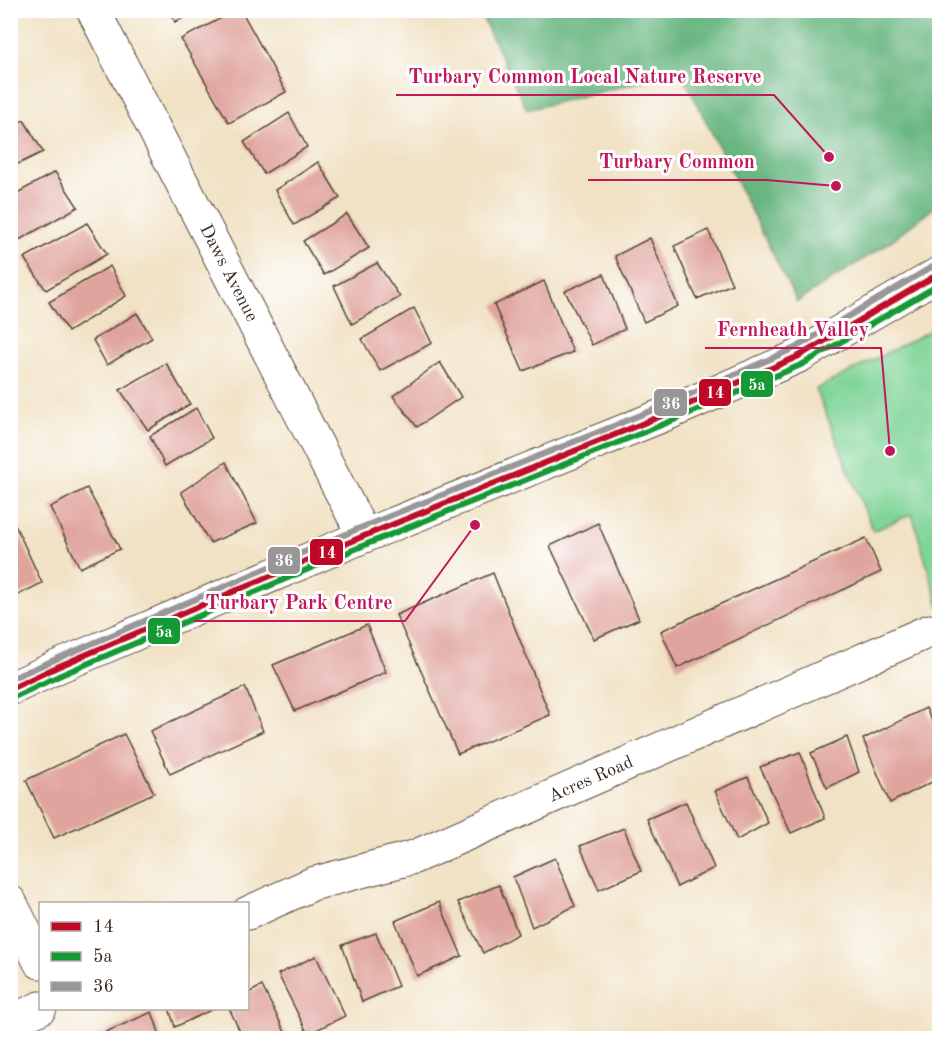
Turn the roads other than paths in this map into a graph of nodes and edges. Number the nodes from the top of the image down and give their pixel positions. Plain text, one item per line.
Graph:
1 (93, 10) edge
2 (939, 273) edge
3 (364, 536) junction
4 (929, 631) dead end
5 (10, 689) edge
6 (10, 902) edge
7 (249, 913) edge
8 (39, 960) edge
9 (39, 1008) edge
10 (10, 1022) edge

1 - 3 street, Daws Avenue
2 - 3 street
3 - 5 street
4 - 7 street, Acres Road
6 - 8 street
9 - 10 street

